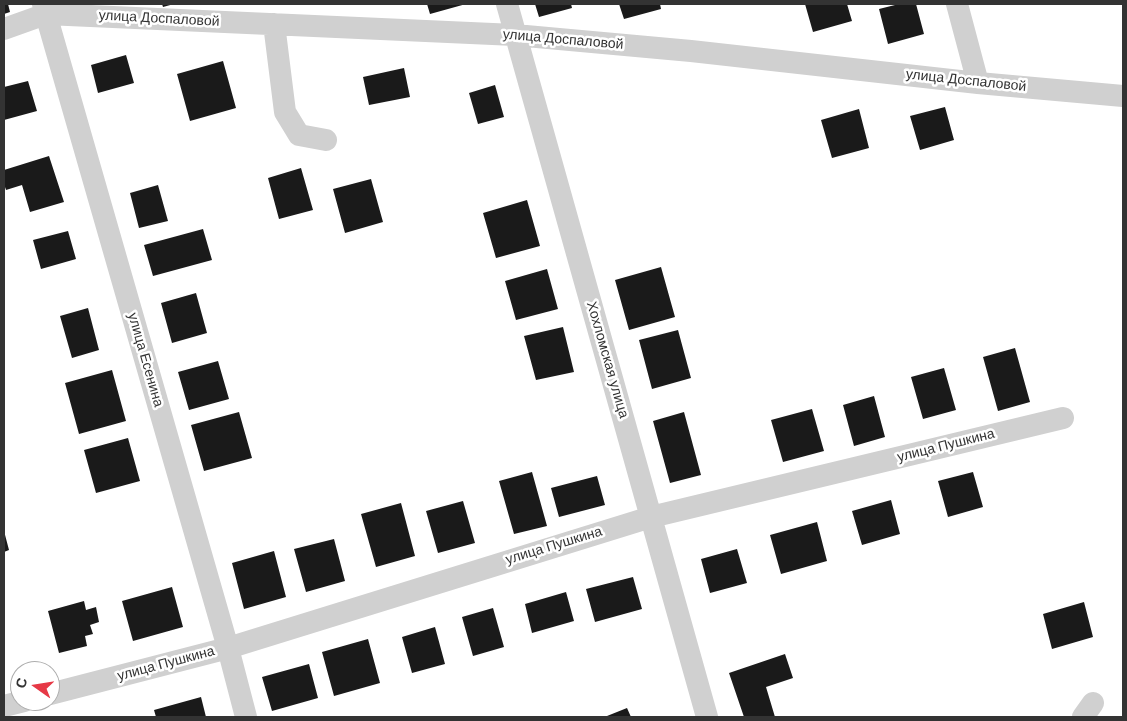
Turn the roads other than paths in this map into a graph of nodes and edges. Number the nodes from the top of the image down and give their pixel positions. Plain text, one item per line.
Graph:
1 (507, 4) edge
2 (957, 4) edge
3 (44, 9) edge
4 (274, 24) junction
5 (4, 29) edge
6 (515, 35) junction
7 (978, 83) junction
8 (1123, 96) edge
9 (326, 140) dead end
10 (1063, 418) dead end
11 (651, 517) junction
12 (228, 648) junction
13 (60, 691) edge
14 (246, 717) edge
15 (707, 717) edge

1 - 6 street, Хохломская улица
2 - 7 street
3 - 4 street, улица Доспаловой
3 - 5 street, улица Доспаловой
3 - 12 street, улица Есенина
4 - 6 street, улица Доспаловой
4 - 9 street
6 - 7 street, улица Доспаловой
6 - 11 street, Хохломская улица
7 - 8 street, улица Доспаловой
10 - 11 street, улица Пушкина
11 - 12 street, улица Пушкина
11 - 15 street, Хохломская улица
12 - 13 street, улица Пушкина
12 - 14 street, улица Есенина

